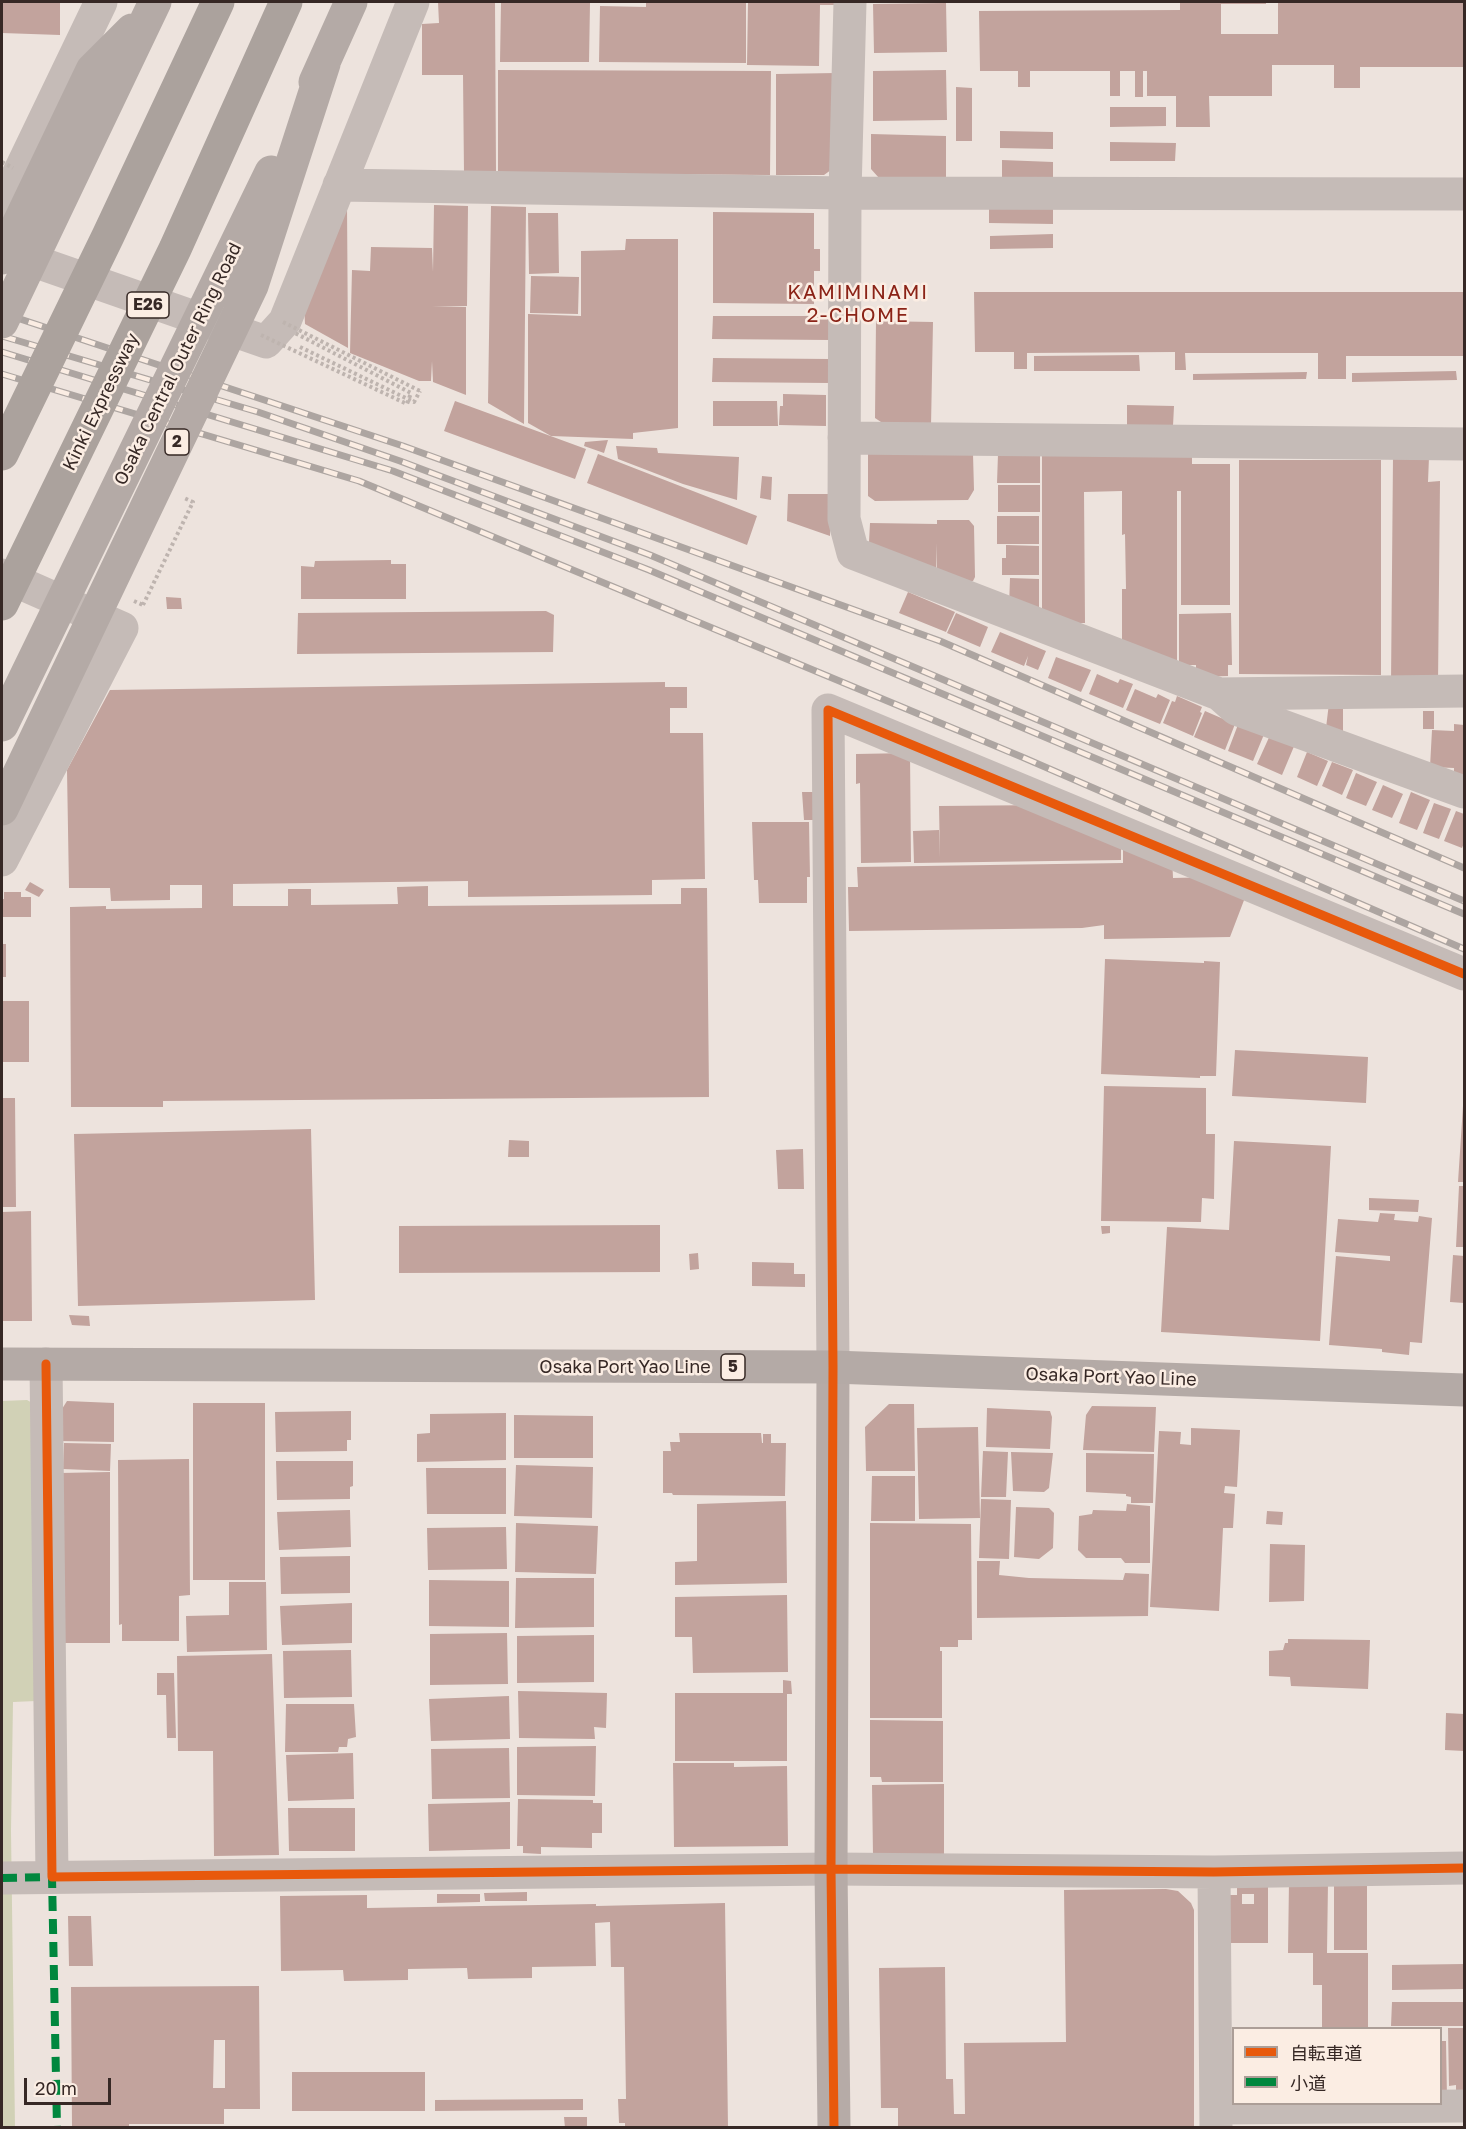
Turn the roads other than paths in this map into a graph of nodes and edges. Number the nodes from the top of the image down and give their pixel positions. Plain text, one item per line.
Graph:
1 (101, 2) edge
2 (218, 2) edge
3 (286, 2) edge
4 (351, 2) edge
5 (413, 2) edge
6 (850, 2) edge
7 (153, 5) edge
8 (324, 64) junction
9 (339, 185) junction
10 (845, 193) junction
11 (1464, 194) edge
12 (2, 208) edge
13 (2, 250) edge
14 (2, 258) edge
15 (2, 322) edge
16 (844, 438) junction
17 (1464, 444) edge
18 (2, 454) edge
19 (2, 575) edge
20 (2, 604) edge
21 (1464, 691) edge
22 (1219, 694) junction
23 (2, 725) edge
24 (1464, 792) edge
25 (2, 809) edge
26 (2, 860) edge
27 (1464, 974) edge
28 (2, 1364) edge
29 (46, 1364) junction
30 (833, 1367) junction
31 (1464, 1390) edge
32 (1464, 1868) edge
33 (831, 1869) junction
34 (1214, 1872) junction
35 (52, 1877) junction
36 (6, 1878) edge
37 (1464, 2106) edge
38 (1216, 2118) edge
39 (834, 2127) edge

1 - 12 street
2 - 18 highway, bridge
3 - 20 highway, Kinki Expressway / E26, bridge
4 - 8 main road, Osaka Central Outer Ring Road / 2, bridge
5 - 9 street
6 - 10 street
7 - 14 main road, bridge
7 - 15 main road, bridge
8 - 23 main road, Osaka Central Outer Ring Road / 2, bridge
8 - 25 main road, 2, bridge
9 - 10 street
9 - 13 street
10 - 11 street
10 - 16 street
16 - 17 street
16 - 22 street
19 - 26 street
21 - 22 street
22 - 24 street
27 - 30 street
28 - 29 main road, Osaka Port Yao Line / 5
29 - 30 main road, Osaka Port Yao Line / 5
29 - 35 street
30 - 31 main road, Osaka Port Yao Line / 5
30 - 33 street
32 - 34 street
33 - 34 street
33 - 35 street
33 - 39 street
34 - 38 street
35 - 36 street
37 - 38 street

